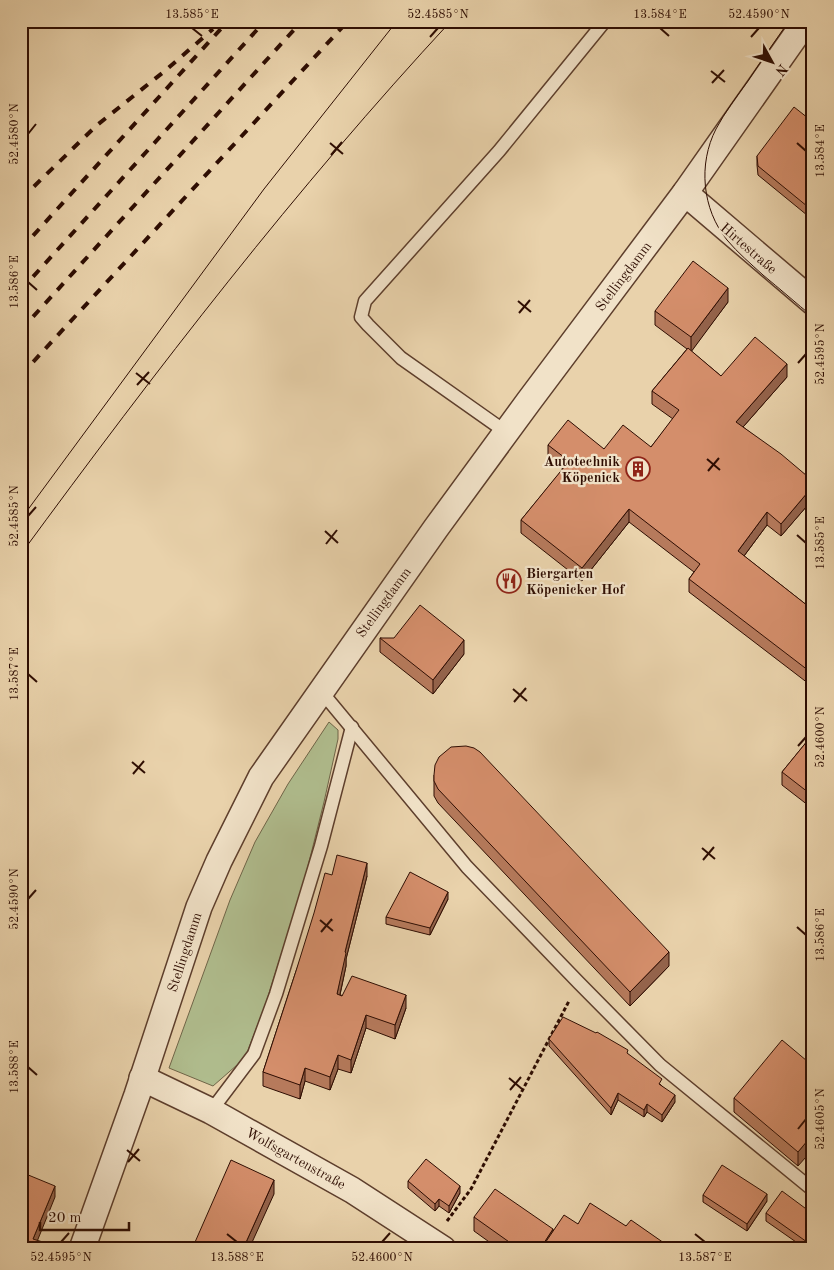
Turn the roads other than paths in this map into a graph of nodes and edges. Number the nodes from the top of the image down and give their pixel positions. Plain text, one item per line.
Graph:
1 (605, 21) edge
2 (806, 21) edge
3 (685, 193) junction
4 (813, 302) edge
5 (506, 432) junction
6 (321, 691) junction
7 (352, 727) junction
8 (142, 1078) junction
9 (211, 1110) junction
10 (813, 1190) edge
11 (442, 1239) edge
12 (82, 1249) edge

1 - 5 lane
2 - 3 street, Stellingdamm
3 - 4 street, Hirtestraße
3 - 5 street, Stellingdamm
5 - 6 street, Stellingdamm
6 - 7 lane
6 - 8 street, Stellingdamm
7 - 9 lane
7 - 10 lane
8 - 9 street, Wolfsgartenstraße
8 - 12 street, Stellingdamm
9 - 11 street, Wolfsgartenstraße

